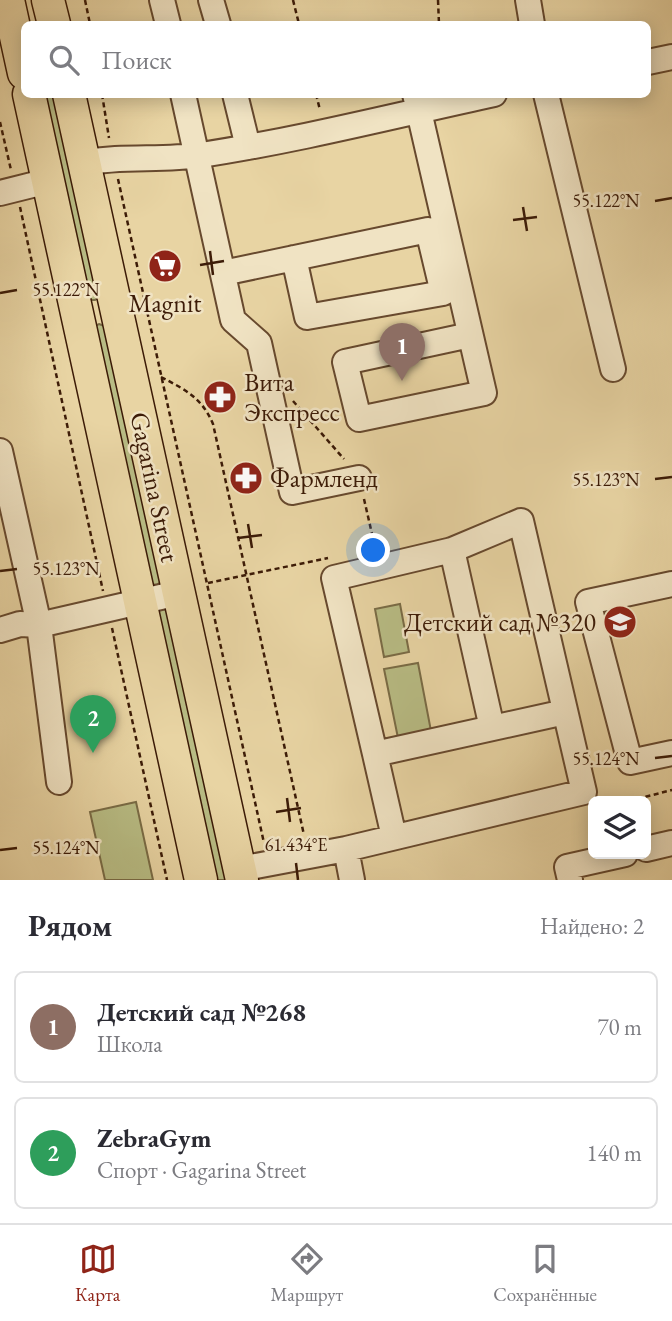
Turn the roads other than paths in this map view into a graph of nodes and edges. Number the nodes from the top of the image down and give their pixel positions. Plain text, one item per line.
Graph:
1 (8, 0) edge
2 (48, 0) edge
3 (162, 0) edge
4 (212, 0) edge
5 (528, 0) edge
6 (53, 21) edge
7 (166, 21) edge
8 (217, 21) edge
9 (532, 21) edge
10 (672, 57) edge
11 (21, 59) edge
12 (651, 61) edge
13 (30, 98) edge
14 (71, 98) edge
15 (184, 98) edge
16 (236, 98) edge
17 (456, 98) edge
18 (547, 98) edge
19 (417, 102) edge
20 (248, 147) junction
21 (196, 155) junction
22 (98, 160) junction
23 (48, 181) junction
24 (8, 191) edge
25 (295, 258) junction
26 (223, 274) junction
27 (116, 308) junction
28 (78, 316) junction
29 (471, 335) junction
30 (612, 369) dead end
31 (0, 451) edge
32 (359, 478) road end
33 (452, 550) junction
34 (672, 584) edge
35 (192, 588) junction
36 (140, 602) junction
37 (38, 625) junction
38 (0, 630) edge
39 (565, 712) junction
40 (492, 728) junction
41 (672, 753) edge
42 (374, 754) junction
43 (59, 782) dead end
44 (394, 837) junction
45 (672, 843) edge
46 (651, 848) edge
47 (346, 849) junction
48 (603, 859) edge
49 (250, 870) edge
50 (201, 880) edge
51 (352, 880) edge
52 (570, 880) edge

1 - 11 main road
2 - 6 main road
3 - 7 street
4 - 8 street
5 - 9 street
10 - 12 street
13 - 23 main road, Gagarina Street
14 - 22 main road, Gagarina Street
15 - 21 street
16 - 20 street
17 - 19 street
18 - 30 street
19 - 20 street
19 - 29 street
20 - 21 street
21 - 22 street
21 - 26 street
22 - 27 main road, Gagarina Street
23 - 24 street
23 - 28 main road, Gagarina Street
25 - 25 street
25 - 26 street
26 - 32 street
27 - 28 main road
27 - 35 main road, Gagarina Street
28 - 36 main road, Gagarina Street
29 - 29 street
31 - 37 street
33 - 39 street
33 - 40 street
33 - 42 street
34 - 41 street
35 - 36 street
35 - 49 main road, Gagarina Street
36 - 37 street
36 - 50 main road, Gagarina Street
37 - 38 street
37 - 43 street
39 - 40 street
39 - 44 street
40 - 42 street
42 - 44 street
44 - 47 street
45 - 46 street
47 - 49 street
47 - 51 street
48 - 52 street

